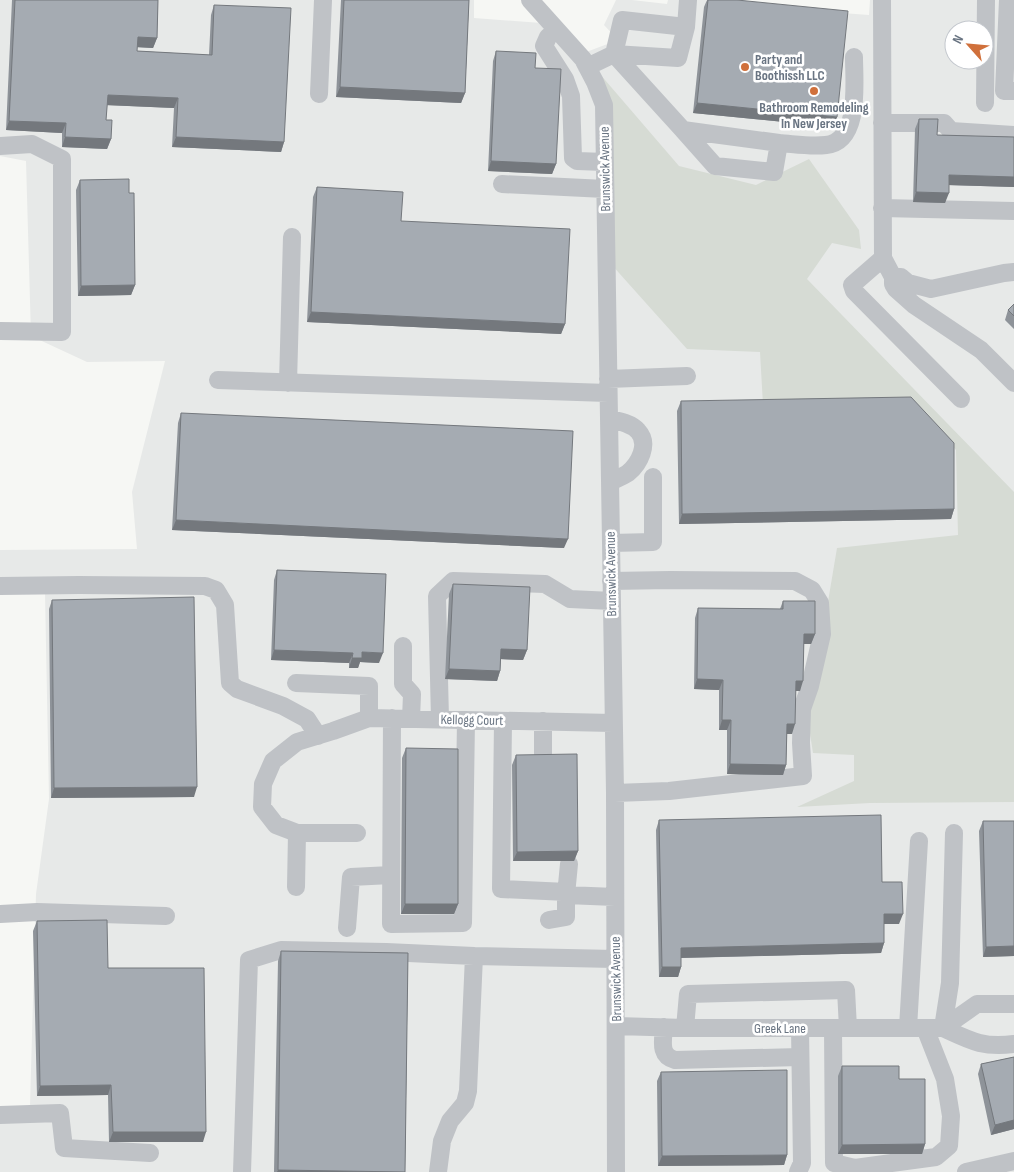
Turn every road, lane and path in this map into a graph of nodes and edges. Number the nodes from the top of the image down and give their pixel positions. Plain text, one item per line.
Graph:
1 (323, 0) edge
2 (530, 0) edge
3 (688, 0) edge
4 (882, 0) edge
5 (986, 0) edge
6 (1008, 0) edge
7 (686, 27) junction
8 (556, 30) junction
9 (614, 54) junction
10 (854, 57) dead end
11 (587, 67) junction
12 (1014, 91) edge
13 (319, 94) dead end
14 (985, 103) dead end
15 (882, 123) junction
16 (683, 130) junction
17 (1014, 135) edge
18 (779, 143) junction
19 (0, 146) edge
20 (605, 162) junction
21 (502, 184) dead end
22 (605, 189) junction
23 (882, 208) junction
24 (1014, 211) edge
25 (292, 237) dead end
26 (883, 258) junction
27 (1014, 272) edge
28 (893, 277) junction
29 (0, 331) edge
30 (687, 376) dead end
31 (218, 380) dead end
32 (288, 383) junction
33 (1014, 383) edge
34 (608, 386) junction
35 (961, 399) dead end
36 (609, 419) junction
37 (653, 478) dead end
38 (610, 482) junction
39 (611, 543) junction
40 (611, 581) junction
41 (0, 586) edge
42 (612, 601) junction
43 (402, 646) dead end
44 (296, 683) dead end
45 (369, 718) junction
46 (392, 718) junction
47 (411, 719) junction
48 (440, 719) junction
49 (466, 720) junction
50 (504, 720) junction
51 (543, 721) junction
52 (614, 723) junction
53 (325, 733) junction
54 (543, 759) edge
55 (615, 793) junction
56 (298, 833) junction
57 (357, 833) dead end
58 (954, 833) dead end
59 (919, 841) dead end
60 (569, 864) edge
61 (391, 875) junction
62 (296, 887) dead end
63 (566, 894) junction
64 (615, 897) junction
65 (0, 914) edge
66 (166, 916) dead end
67 (549, 920) dead end
68 (347, 928) dead end
69 (474, 956) junction
70 (616, 958) junction
71 (1014, 1004) edge
72 (616, 1026) junction
73 (664, 1027) junction
74 (685, 1028) junction
75 (800, 1028) junction
76 (840, 1028) junction
77 (916, 1028) junction
78 (944, 1028) junction
79 (1014, 1044) edge
80 (800, 1057) junction
81 (0, 1115) edge
82 (150, 1154) dead end
83 (1014, 1161) edge
84 (242, 1172) edge
85 (438, 1172) edge
86 (616, 1172) edge
87 (798, 1172) edge
88 (966, 1172) edge

1 - 13 street
2 - 8 street, Brunswick Avenue
3 - 7 street
4 - 15 street
5 - 14 street
6 - 12 street
7 - 9 street
7 - 9 street
8 - 11 street, Brunswick Avenue
8 - 20 street
9 - 11 street
9 - 16 street
10 - 18 street
11 - 20 street, Brunswick Avenue
15 - 17 street
15 - 23 street
16 - 18 street
16 - 18 street
19 - 29 street
20 - 22 street, Brunswick Avenue
21 - 22 street
22 - 34 street, Brunswick Avenue
23 - 24 street
23 - 26 street
25 - 32 street
26 - 28 street
26 - 35 street
27 - 28 street
28 - 33 street
30 - 34 street
31 - 32 street
32 - 34 street
34 - 36 street, Brunswick Avenue
36 - 38 street, Brunswick Avenue
36 - 38 street
37 - 39 street
38 - 39 street, Brunswick Avenue
39 - 40 street, Brunswick Avenue
40 - 42 street, Brunswick Avenue
40 - 55 street
41 - 53 street
42 - 48 street
42 - 52 street, Brunswick Avenue
43 - 47 street
44 - 45 street
45 - 46 street, Kellogg Court
45 - 53 street, Kellogg Court
46 - 47 street, Kellogg Court
46 - 61 street
47 - 48 street, Kellogg Court
48 - 49 street, Kellogg Court
49 - 50 street, Kellogg Court
49 - 61 street
50 - 51 street, Kellogg Court
50 - 63 street
51 - 52 street, Kellogg Court
51 - 54 street
52 - 55 street, Brunswick Avenue
53 - 56 street, Kellogg Court
55 - 64 street, Brunswick Avenue
56 - 57 street
56 - 62 street
58 - 78 street
59 - 77 street
60 - 63 street
61 - 68 street
63 - 64 street
63 - 67 street
64 - 70 street, Brunswick Avenue
65 - 66 street
69 - 70 street
69 - 84 street
69 - 85 street
70 - 72 street, Brunswick Avenue
71 - 78 street
72 - 73 street, Greek Lane
72 - 86 street, Brunswick Avenue
73 - 74 street, Greek Lane
73 - 80 street
74 - 75 street, Greek Lane
74 - 76 street
75 - 76 street, Greek Lane
75 - 80 street
76 - 77 street, Greek Lane
76 - 77 street
77 - 78 street, Greek Lane
78 - 79 street
80 - 87 street
81 - 82 street
83 - 88 street

